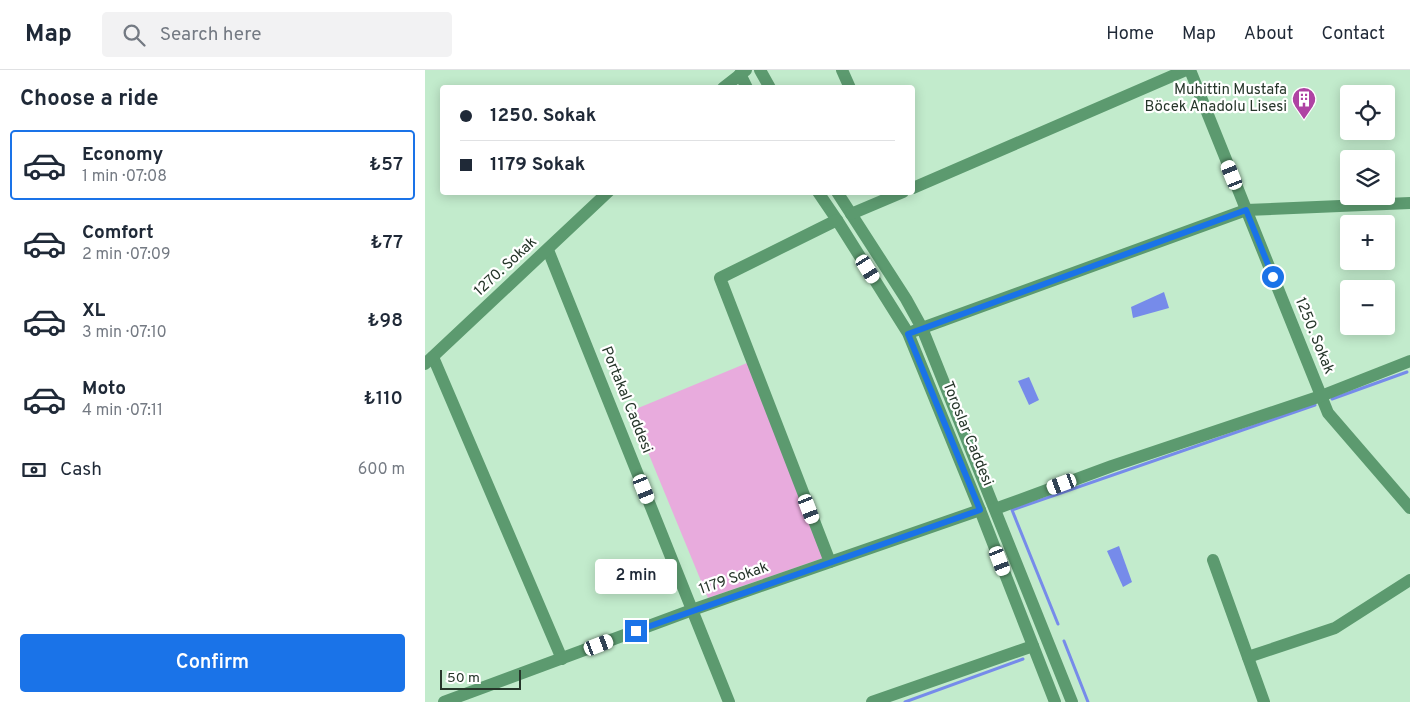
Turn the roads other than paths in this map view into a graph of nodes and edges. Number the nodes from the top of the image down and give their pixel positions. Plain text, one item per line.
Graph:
1 (760, 70) edge
2 (842, 70) edge
3 (1186, 70) edge
4 (1190, 70) edge
5 (743, 72) edge
6 (727, 85) edge
7 (746, 85) edge
8 (768, 85) edge
9 (849, 85) edge
10 (915, 187) edge
11 (605, 195) edge
12 (820, 195) edge
13 (839, 195) edge
14 (896, 195) edge
15 (1410, 203) edge
16 (1246, 210) junction
17 (851, 214) junction
18 (837, 220) junction
19 (548, 250) junction
20 (922, 328) junction
21 (908, 334) junction
22 (429, 360) edge
23 (1410, 360) edge
24 (1321, 396) junction
25 (1410, 508) edge
26 (995, 509) junction
27 (980, 510) junction
28 (1213, 560) dead end
29 (830, 562) junction
30 (1410, 580) edge
31 (692, 610) junction
32 (1033, 646) junction
33 (1248, 657) junction
34 (562, 659) junction
35 (444, 702) edge
36 (729, 702) edge
37 (872, 702) edge
38 (1055, 702) edge
39 (1072, 702) edge
40 (1264, 702) edge

1 - 8 street
2 - 9 street
3 - 10 street
4 - 16 street, 1250. Sokak
5 - 6 street
5 - 7 street
11 - 19 street, 1270. Sokak
12 - 18 street, Toroslar Caddesi
13 - 17 street, Toroslar Caddesi
14 - 17 street
15 - 16 street
16 - 20 street
16 - 24 street, 1250. Sokak
17 - 20 street, Toroslar Caddesi
18 - 21 street, Toroslar Caddesi
18 - 29 street
19 - 22 street, 1270. Sokak
19 - 31 street, Portakal Caddesi
20 - 21 street
20 - 26 street, Toroslar Caddesi
21 - 27 street, Toroslar Caddesi
22 - 34 street
23 - 24 street
24 - 25 street, 1250. Sokak
24 - 26 street
26 - 39 street, Toroslar Caddesi
27 - 29 street, 1179 Sokak
27 - 32 street, Toroslar Caddesi
28 - 33 street
29 - 31 street, 1179 Sokak
30 - 33 street
31 - 34 street, 1179 Sokak
31 - 36 street, Portakal Caddesi
32 - 37 street
32 - 38 street, Toroslar Caddesi
33 - 40 street
34 - 35 street, 1179 Sokak

